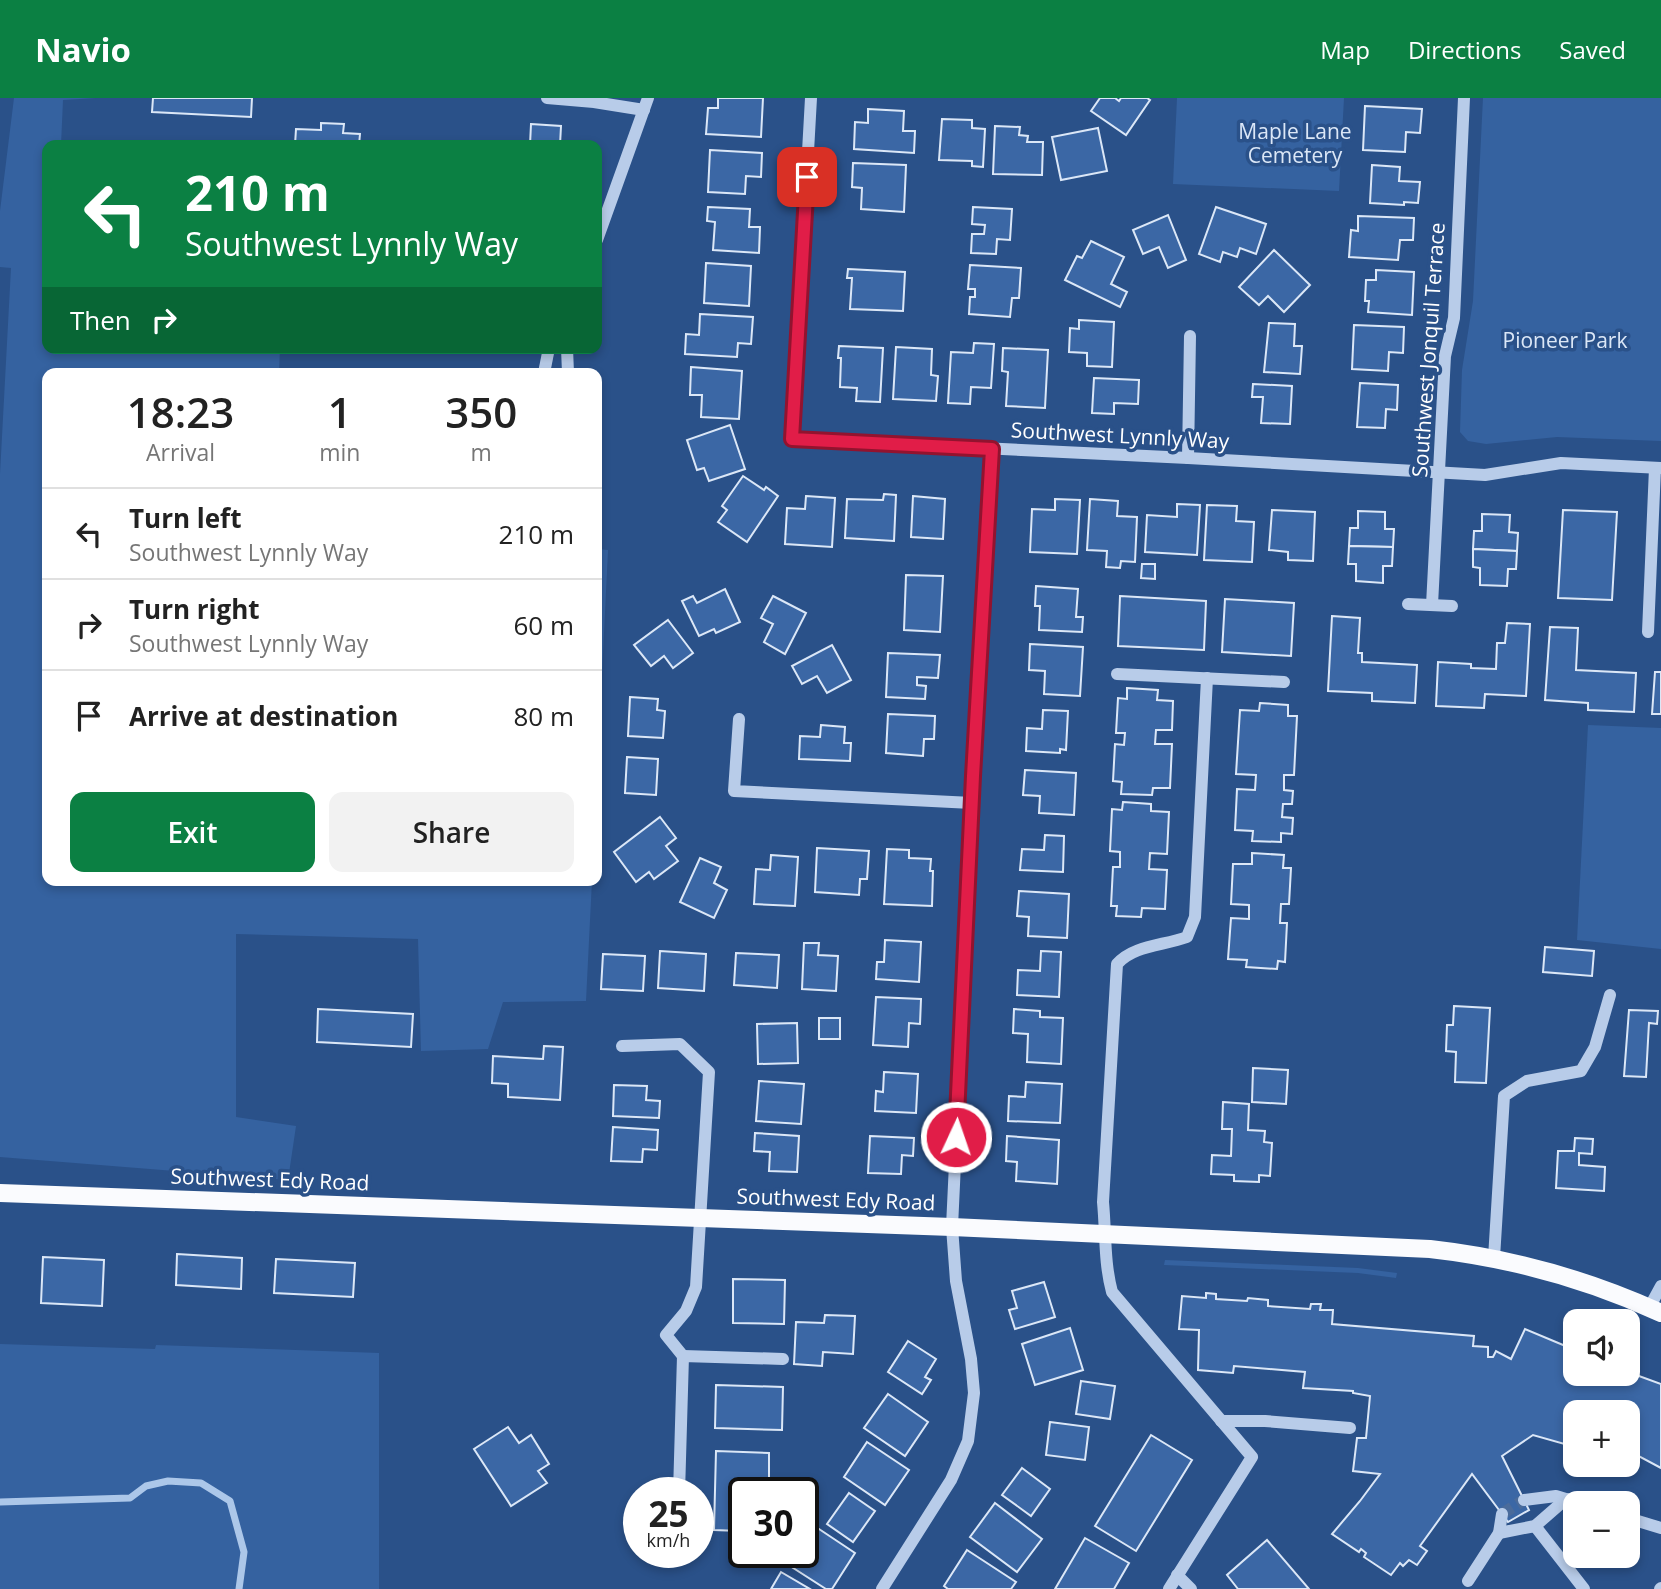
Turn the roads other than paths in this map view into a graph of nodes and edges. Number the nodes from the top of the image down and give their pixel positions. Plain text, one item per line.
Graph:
1 (547, 98) edge
2 (811, 98) edge
3 (1464, 98) edge
4 (646, 104) edge
5 (602, 219) edge
6 (1190, 336) dead end
7 (992, 449) junction
8 (1188, 457) junction
9 (1658, 468) edge
10 (1439, 472) junction
11 (1408, 604) dead end
12 (1432, 605) junction
13 (1452, 606) dead end
14 (1648, 632) dead end
15 (1117, 674) dead end
16 (1207, 678) junction
17 (1284, 682) dead end
18 (739, 719) dead end
19 (972, 803) junction
20 (1610, 995) dead end
21 (622, 1046) dead end
22 (0, 1193) edge
23 (700, 1218) junction
24 (952, 1227) junction
25 (1106, 1233) junction
26 (1494, 1258) junction
27 (1661, 1286) edge
28 (1655, 1310) edge
29 (684, 1356) junction
30 (783, 1359) dead end
31 (1221, 1421) junction
32 (1350, 1428) dead end
33 (680, 1477) edge
34 (1563, 1498) edge
35 (1524, 1500) tunnel mouth
36 (1563, 1502) edge
37 (1503, 1514) dead end
38 (1640, 1522) edge
39 (1535, 1526) junction
40 (1661, 1528) edge
41 (1499, 1534) junction
42 (1177, 1576) junction
43 (1469, 1586) edge
44 (881, 1589) edge
45 (1169, 1589) edge
46 (1191, 1589) edge
47 (1584, 1589) edge

1 - 4 street
2 - 7 street, Southwest Lynnly Way
3 - 10 street, Southwest Jonquil Terrace
4 - 5 street
6 - 8 street
7 - 8 street, Southwest Lynnly Way
7 - 19 street
8 - 10 street, Southwest Lynnly Way
9 - 10 street, Southwest Lynnly Way
9 - 14 street
10 - 12 street, Southwest Jonquil Terrace
11 - 12 street
12 - 13 street
15 - 16 street
16 - 17 street
16 - 25 street
18 - 19 street
19 - 24 street
20 - 26 street
21 - 23 street
22 - 23 main road, Southwest Edy Road
23 - 24 main road, Southwest Edy Road
23 - 29 street
24 - 25 main road, Southwest Edy Road
24 - 44 street
25 - 26 main road, Southwest Edy Road
25 - 31 street
26 - 28 main road, Southwest Edy Road
27 - 28 street
29 - 30 street
29 - 33 street
31 - 32 street
31 - 42 street
34 - 35 street
36 - 39 street
37 - 41 street
38 - 40 street
39 - 41 street
39 - 47 street
41 - 43 street
42 - 45 street
42 - 46 street

